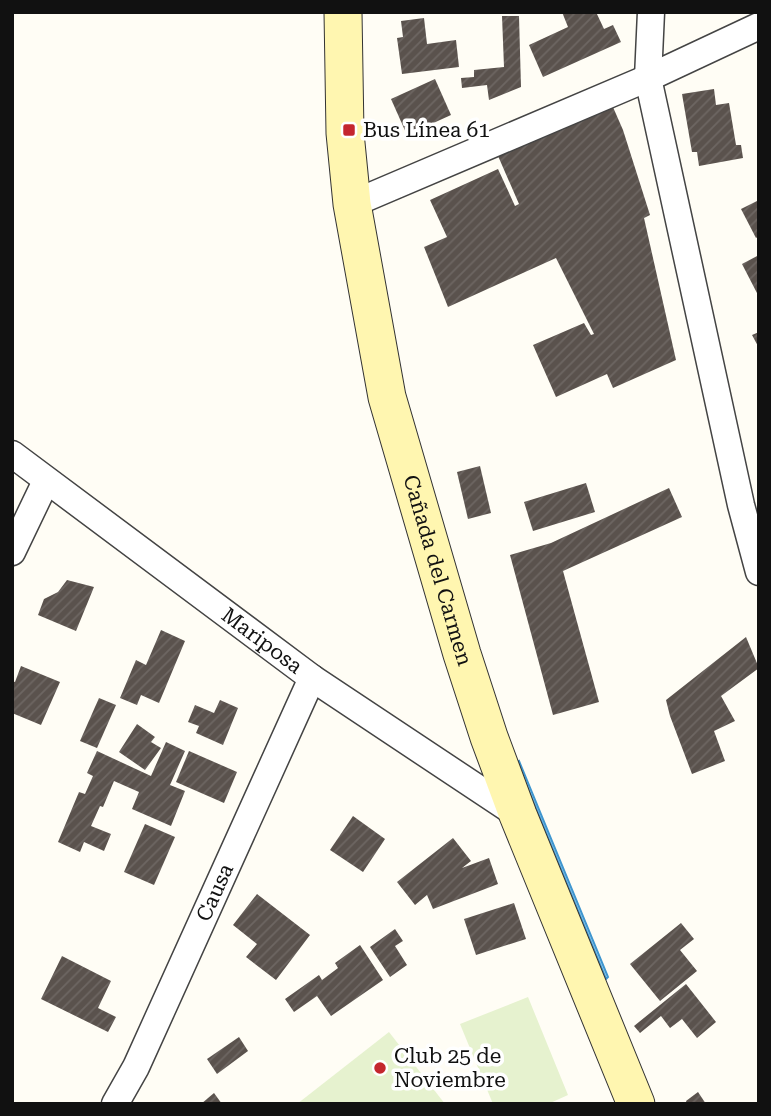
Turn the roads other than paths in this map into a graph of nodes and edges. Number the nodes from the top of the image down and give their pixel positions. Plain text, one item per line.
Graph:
1 (343, 12) edge
2 (651, 12) edge
3 (759, 26) edge
4 (648, 78) junction
5 (352, 204) junction
6 (12, 454) edge
7 (46, 481) junction
8 (12, 552) edge
9 (759, 572) edge
10 (312, 678) junction
11 (518, 816) junction
12 (115, 1104) edge
13 (636, 1104) edge

1 - 5 street, Cañada del Carmen
2 - 4 street
3 - 4 street
4 - 5 street
4 - 9 street
5 - 11 street, Cañada del Carmen
6 - 7 street, Mariposa
7 - 8 street
7 - 10 street, Mariposa
10 - 11 street, Mariposa
10 - 12 street, Causa
11 - 13 street, Cañada del Carmen

